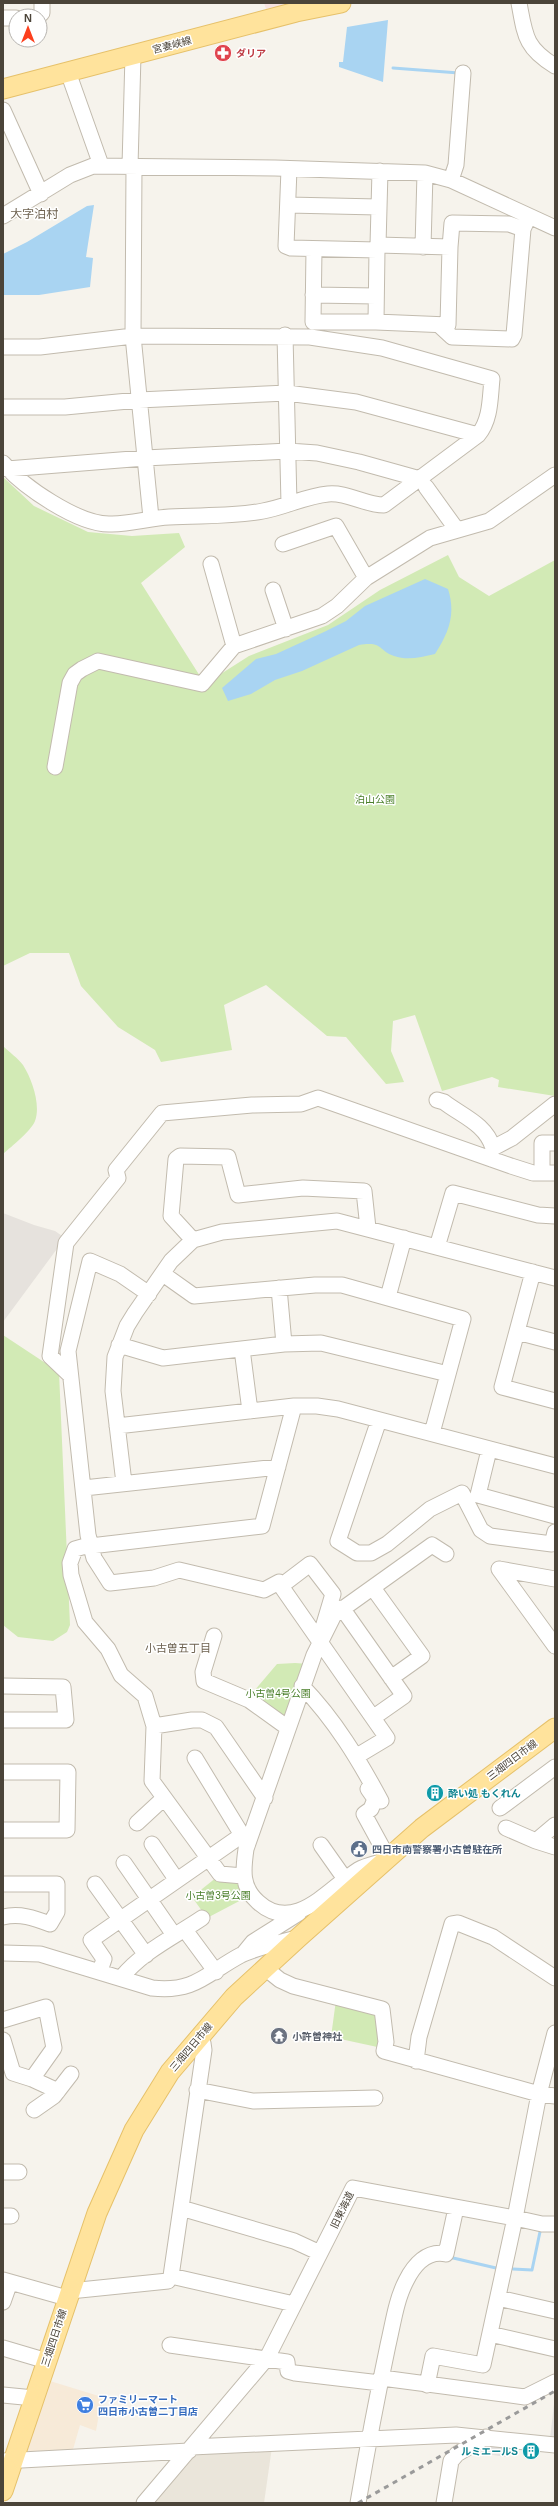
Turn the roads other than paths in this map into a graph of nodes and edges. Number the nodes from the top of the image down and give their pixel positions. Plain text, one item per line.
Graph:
1 (341, 3) edge
2 (519, 3) edge
3 (133, 56) junction
4 (555, 66) edge
5 (68, 72) junction
6 (463, 73) dead end
7 (3, 89) edge
8 (3, 110) edge
9 (100, 165) junction
10 (132, 166) junction
11 (289, 169) junction
12 (380, 171) junction
13 (425, 173) junction
14 (451, 180) junction
15 (41, 194) junction
16 (288, 205) junction
17 (378, 207) junction
18 (3, 216) edge
19 (526, 222) junction
20 (555, 228) edge
21 (424, 247) junction
22 (450, 247) junction
23 (377, 248) junction
24 (314, 249) junction
25 (313, 295) junction
26 (376, 296) junction
27 (376, 322) junction
28 (439, 325) junction
29 (285, 335) junction
30 (133, 336) junction
31 (3, 346) edge
32 (288, 393) junction
33 (139, 400) junction
34 (3, 407) edge
35 (478, 435) junction
36 (288, 451) junction
37 (145, 458) junction
38 (5, 466) edge
39 (555, 475) edge
40 (423, 483) junction
41 (289, 504) junction
42 (151, 518) junction
43 (456, 530) junction
44 (283, 544) dead end
45 (210, 564) dead end
46 (366, 578) junction
47 (273, 590) dead end
48 (286, 629) junction
49 (234, 646) junction
50 (55, 767) dead end
51 (437, 1100) dead end
52 (555, 1104) edge
53 (555, 1143) edge
54 (492, 1153) junction
55 (116, 1170) junction
56 (548, 1173) edge
57 (88, 1204) dead end
58 (555, 1216) edge
59 (368, 1228) junction
60 (404, 1238) junction
61 (193, 1240) junction
62 (438, 1246) junction
63 (534, 1272) junction
64 (163, 1274) junction
65 (555, 1278) edge
66 (279, 1288) junction
67 (149, 1294) junction
68 (388, 1297) junction
69 (517, 1332) junction
70 (555, 1342) edge
71 (284, 1344) junction
72 (119, 1345) junction
73 (242, 1349) junction
74 (448, 1374) junction
75 (70, 1375) junction
76 (555, 1401) edge
77 (294, 1406) junction
78 (250, 1411) junction
79 (379, 1420) junction
80 (118, 1426) junction
81 (432, 1433) junction
82 (489, 1450) junction
83 (555, 1466) edge
84 (278, 1467) junction
85 (124, 1483) junction
86 (84, 1488) junction
87 (555, 1516) edge
88 (554, 1544) edge
89 (91, 1546) junction
90 (446, 1554) dead end
91 (555, 1579) edge
92 (281, 1586) junction
93 (373, 1588) junction
94 (342, 1608) junction
95 (214, 1636) dead end
96 (319, 1641) junction
97 (555, 1646) edge
98 (391, 1678) junction
99 (3, 1686) edge
100 (302, 1686) junction
101 (374, 1717) junction
102 (3, 1720) edge
103 (154, 1726) junction
104 (288, 1728) junction
105 (555, 1728) edge
106 (357, 1756) junction
107 (195, 1758) dead end
108 (555, 1767) edge
109 (3, 1772) edge
110 (360, 1779) dead end
111 (164, 1798) junction
112 (265, 1798) junction
113 (381, 1801) dead end
114 (500, 1808) dead end
115 (137, 1823) dead end
116 (555, 1825) edge
117 (506, 1828) dead end
118 (3, 1830) edge
119 (536, 1841) junction
120 (243, 1843) junction
121 (152, 1844) dead end
122 (321, 1845) dead end
123 (555, 1847) edge
124 (206, 1858) junction
125 (386, 1859) junction
126 (124, 1863) dead end
127 (243, 1876) junction
128 (176, 1879) junction
129 (345, 1879) junction
130 (3, 1884) edge
131 (95, 1884) dead end
132 (149, 1898) junction
133 (299, 1913) junction
134 (3, 1917) edge
135 (202, 1918) dead end
136 (120, 1919) junction
137 (179, 1932) junction
138 (298, 1938) junction
139 (3, 1953) edge
140 (146, 1955) junction
141 (242, 1955) junction
142 (265, 1968) junction
143 (100, 1971) junction
144 (216, 1972) junction
145 (121, 1978) junction
146 (555, 1978) edge
147 (3, 2020) edge
148 (555, 2033) edge
149 (197, 2038) junction
150 (3, 2040) edge
151 (416, 2061) junction
152 (70, 2074) dead end
153 (32, 2079) junction
154 (197, 2090) junction
155 (58, 2091) junction
156 (539, 2094) junction
157 (555, 2096) edge
158 (375, 2098) dead end
159 (34, 2110) dead end
160 (3, 2172) edge
161 (19, 2172) dead end
162 (180, 2208) junction
163 (456, 2208) junction
164 (515, 2218) junction
165 (555, 2224) edge
166 (320, 2253) junction
167 (171, 2276) junction
168 (7, 2281) edge
169 (68, 2295) junction
170 (498, 2298) junction
171 (3, 2302) edge
172 (294, 2304) junction
173 (555, 2311) edge
174 (490, 2334) junction
175 (170, 2345) dead end
176 (3, 2348) edge
177 (555, 2349) edge
178 (267, 2358) junction
179 (46, 2361) junction
180 (381, 2380) junction
181 (555, 2382) edge
182 (427, 2385) junction
183 (3, 2395) edge
184 (34, 2398) junction
185 (486, 2437) junction
186 (373, 2438) junction
187 (555, 2445) edge
188 (191, 2449) junction
189 (8, 2461) edge
190 (3, 2491) edge
191 (144, 2503) edge
192 (358, 2503) edge
193 (444, 2503) edge

1 - 3 main road, 宮妻峡線
2 - 4 street
3 - 5 main road, 宮妻峡線
3 - 10 street
5 - 7 main road, 宮妻峡線
5 - 9 street
6 - 14 street
8 - 15 street
9 - 10 street
9 - 15 street
10 - 11 street
10 - 30 street
11 - 12 street
11 - 16 street
12 - 13 street
12 - 17 street
13 - 14 street
13 - 21 street
14 - 19 street
15 - 18 street
16 - 17 street
16 - 24 street
17 - 23 street
19 - 20 street
19 - 22 street
19 - 28 street
21 - 22 street
21 - 23 street
22 - 28 street
23 - 24 street
23 - 26 street
24 - 25 street
25 - 26 street
25 - 27 street
26 - 27 street
27 - 28 street
29 - 30 street
29 - 32 street
29 - 35 street
30 - 31 street
30 - 33 street
32 - 33 street
32 - 35 street
32 - 36 street
33 - 34 street
33 - 37 street
35 - 40 street
36 - 37 street
36 - 40 street
36 - 41 street
37 - 38 street
37 - 42 street
38 - 42 street
39 - 43 street
40 - 41 street
40 - 43 street
41 - 42 street
43 - 46 street
44 - 46 street
45 - 49 street
46 - 48 street
47 - 48 street
48 - 49 street
49 - 50 street
51 - 54 street
52 - 54 street
53 - 56 street
54 - 55 street
54 - 56 street
55 - 57 street
55 - 75 street
58 - 62 street
59 - 60 street
59 - 61 street
59 - 61 street
60 - 62 street
60 - 68 street
61 - 64 street
62 - 63 street
63 - 65 street
63 - 69 street
64 - 66 street
64 - 67 street
66 - 68 street
66 - 71 street
67 - 72 street
67 - 75 street
68 - 74 street
69 - 70 street
69 - 76 street
71 - 73 street
71 - 74 street
72 - 73 street
72 - 80 street
73 - 78 street
74 - 81 street
75 - 86 street
77 - 78 street
77 - 79 street
77 - 84 street
78 - 80 street
79 - 81 street
79 - 88 street
80 - 85 street
81 - 82 street
82 - 83 street
82 - 87 street
84 - 85 street
84 - 89 street
85 - 86 street
86 - 89 street
89 - 92 street
89 - 103 street
90 - 93 street
91 - 97 street
92 - 96 street
92 - 96 street
93 - 94 street
93 - 98 street
94 - 96 street
94 - 98 street
95 - 104 street
96 - 100 street
96 - 101 street
98 - 101 street
99 - 102 street
100 - 104 street
100 - 106 street
101 - 106 street
103 - 111 street
103 - 112 street
104 - 112 street
105 - 125 main road, 三畑四日市線
106 - 113 street
107 - 120 street
108 - 114 street
109 - 118 street
110 - 125 street
111 - 115 street
111 - 124 street
112 - 120 street
116 - 119 street
117 - 119 street
119 - 123 street
120 - 124 street
120 - 127 street
121 - 128 street
122 - 129 street
124 - 127 street
124 - 128 street
125 - 129 street
125 - 138 main road, 三畑四日市線
126 - 132 street
127 - 133 street
128 - 132 street
129 - 133 street
130 - 134 street
131 - 136 street
132 - 136 street
132 - 137 street
133 - 141 street
135 - 137 street
136 - 140 street
136 - 143 street
137 - 140 street
137 - 144 street
138 - 141 street
138 - 142 main road, 三畑四日市線
139 - 143 street
140 - 145 street
141 - 144 street
142 - 149 main road, 三畑四日市線
142 - 151 street
143 - 145 street
144 - 145 street
146 - 151 street
147 - 153 street
148 - 156 street
149 - 154 street
149 - 169 main road, 三畑四日市線
150 - 153 street
151 - 156 street
152 - 155 street
153 - 155 street
154 - 158 street
154 - 162 street
155 - 159 street
156 - 157 street
156 - 164 street
160 - 161 street
162 - 166 street
162 - 167 street
163 - 164 street, 旧東海道
163 - 166 street, 旧東海道
163 - 180 street
164 - 165 street, 旧東海道
164 - 170 street
166 - 172 street, 旧東海道
167 - 169 street
167 - 172 street
168 - 169 street
168 - 171 street
169 - 179 main road, 三畑四日市線
170 - 173 street
170 - 174 street
172 - 178 street, 旧東海道
174 - 177 street
174 - 182 street
175 - 178 street
176 - 179 street
178 - 180 street
178 - 188 street, 旧東海道
179 - 184 main road, 三畑四日市線
180 - 182 street
180 - 186 street
181 - 182 street
183 - 184 street
184 - 189 main road, 三畑四日市線
185 - 186 street
185 - 187 street
185 - 193 street
186 - 188 street
186 - 192 street
188 - 189 street
188 - 191 street, 旧東海道
189 - 190 main road, 三畑四日市線

